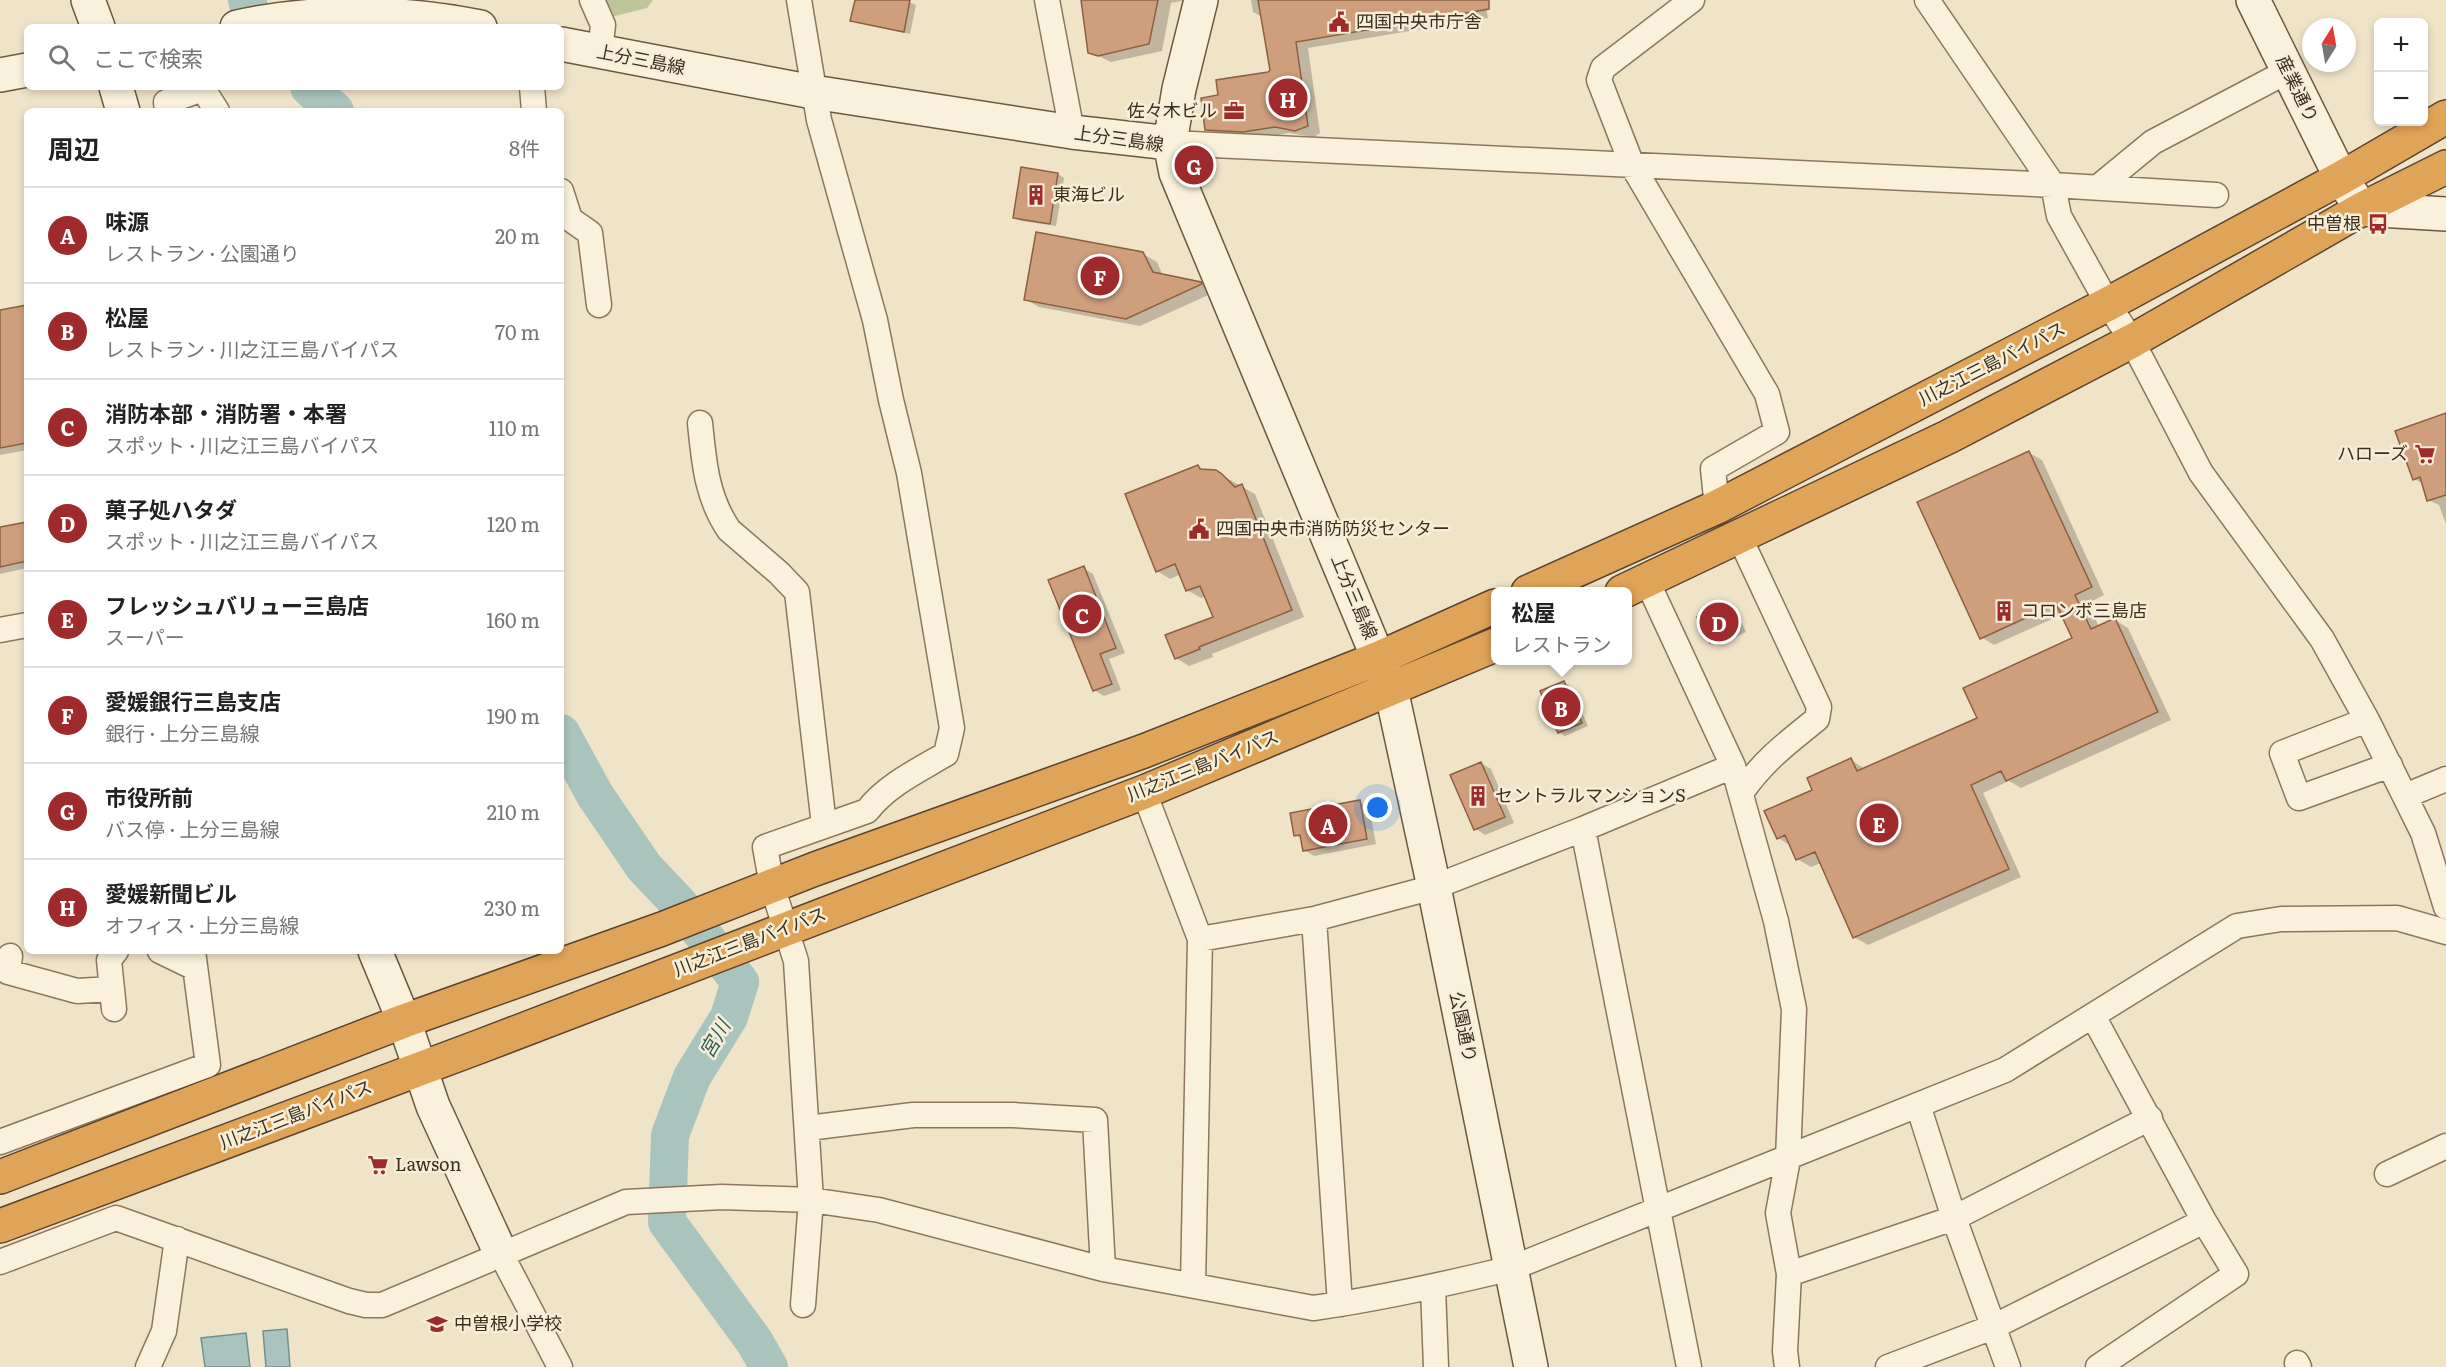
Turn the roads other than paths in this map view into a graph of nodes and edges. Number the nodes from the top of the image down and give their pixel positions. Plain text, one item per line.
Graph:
1 (88, 0) edge
2 (592, 0) edge
3 (799, 0) edge
4 (1047, 0) edge
5 (1202, 0) edge
6 (1692, 0) edge
7 (1927, 0) edge
8 (2253, 0) edge
9 (97, 24) edge
10 (253, 24) edge
11 (460, 24) edge
12 (564, 45) edge
13 (600, 52) junction
14 (24, 71) edge
15 (2288, 71) junction
16 (0, 75) edge
17 (117, 90) edge
18 (200, 90) edge
19 (204, 90) edge
20 (532, 90) edge
21 (813, 92) junction
22 (122, 108) edge
23 (167, 108) edge
24 (214, 108) edge
25 (534, 108) edge
26 (2446, 117) edge
27 (1072, 132) junction
28 (1170, 143) junction
29 (1632, 165) junction
30 (2446, 167) edge
31 (2341, 178) junction
32 (2053, 185) junction
33 (2097, 188) junction
34 (2216, 195) dead end
35 (564, 200) edge
36 (2362, 209) junction
37 (2446, 214) edge
38 (2108, 304) junction
39 (598, 305) dead end
40 (2132, 341) junction
41 (700, 423) dead end
42 (1717, 507) junction
43 (1739, 536) junction
44 (1635, 586) edge
45 (1537, 587) edge
46 (1491, 608) edge
47 (24, 626) edge
48 (0, 630) edge
49 (1491, 647) edge
50 (1379, 658) junction
51 (1391, 689) junction
52 (2367, 720) junction
53 (2390, 765) junction
54 (1733, 766) junction
55 (2446, 778) edge
56 (1144, 792) junction
57 (1741, 793) junction
58 (2405, 796) junction
59 (824, 825) junction
60 (1583, 829) junction
61 (772, 886) junction
62 (1434, 887) junction
63 (2446, 907) edge
64 (1314, 919) junction
65 (785, 928) junction
66 (2446, 933) edge
67 (1200, 939) junction
68 (114, 954) edge
69 (173, 954) edge
70 (376, 954) edge
71 (10, 956) dead end
72 (194, 959) edge
73 (2093, 1016) junction
74 (404, 1021) junction
75 (418, 1068) junction
76 (1918, 1105) junction
77 (2150, 1118) junction
78 (808, 1128) junction
79 (0, 1142) edge
80 (2446, 1146) edge
81 (1788, 1159) junction
82 (2387, 1174) dead end
83 (0, 1177) edge
84 (811, 1200) junction
85 (1658, 1209) junction
86 (1954, 1218) junction
87 (2204, 1221) junction
88 (0, 1226) edge
89 (177, 1239) junction
90 (501, 1254) junction
91 (0, 1262) edge
92 (1512, 1268) junction
93 (1103, 1269) junction
94 (1789, 1274) junction
95 (1193, 1285) junction
96 (1433, 1287) junction
97 (1340, 1304) junction
98 (803, 1305) dead end
99 (1993, 1328) junction
100 (148, 1367) edge
101 (560, 1367) edge
102 (1436, 1367) edge
103 (1531, 1367) edge
104 (1689, 1367) edge
105 (1788, 1367) edge
106 (1888, 1367) edge
107 (2008, 1367) edge
108 (2098, 1367) edge

1 - 9 main road
2 - 13 street
3 - 21 street
4 - 27 street
5 - 28 main road
6 - 29 street
7 - 32 street
8 - 15 main road, 産業通り
10 - 11 main road
12 - 13 main road, 上分三島線
13 - 21 main road, 上分三島線
14 - 16 main road
15 - 31 main road, 産業通り
15 - 33 street
17 - 22 main road
18 - 23 street
19 - 24 street
20 - 25 street
21 - 27 main road, 上分三島線
21 - 59 street
26 - 31 highway, 川之江三島バイパス
27 - 28 main road, 上分三島線
28 - 29 street
28 - 50 main road, 上分三島線
29 - 32 street
29 - 42 street
30 - 36 highway
31 - 36 main road
31 - 38 highway, 川之江三島バイパス
32 - 33 street
32 - 38 street
33 - 34 street
35 - 39 street
36 - 37 main road
36 - 40 highway
38 - 40 street
38 - 42 highway, 川之江三島バイパス
40 - 43 highway
40 - 52 street
41 - 59 street
42 - 45 highway, 川之江三島バイパス
43 - 44 highway
43 - 57 street
44 - 54 street
46 - 50 highway, 川之江三島バイパス
47 - 48 street
49 - 51 highway, 川之江三島バイパス
50 - 51 main road, 上分三島線
50 - 61 highway, 川之江三島バイパス
51 - 56 highway, 川之江三島バイパス
51 - 62 main road, 公園通り
52 - 53 street
52 - 53 street
53 - 58 street
54 - 57 street
54 - 60 street
55 - 58 street
56 - 65 highway, 川之江三島バイパス
56 - 67 street
57 - 81 street
58 - 63 street
59 - 61 street
60 - 62 street
60 - 85 street
61 - 65 street
61 - 74 highway, 川之江三島バイパス
62 - 64 street
62 - 92 main road, 公園通り
64 - 67 street
64 - 97 street
65 - 75 highway, 川之江三島バイパス
65 - 78 street
66 - 73 street
67 - 95 street
68 - 71 street
69 - 72 street
70 - 74 main road
72 - 79 street
73 - 76 street
73 - 77 street
74 - 75 main road
74 - 83 highway, 川之江三島バイパス
75 - 88 highway, 川之江三島バイパス
75 - 90 main road
76 - 81 street
76 - 86 street
77 - 86 street
77 - 87 street
78 - 84 street
78 - 93 street
80 - 82 street
81 - 85 street
81 - 94 street
84 - 90 street
84 - 93 street
84 - 98 street
85 - 92 street
85 - 104 street
86 - 94 street
86 - 99 street
87 - 99 street
87 - 108 street
89 - 90 street
89 - 91 street
89 - 100 street
90 - 101 street
92 - 96 street
92 - 103 main road, 公園通り
93 - 95 street
94 - 105 street
95 - 97 street
96 - 97 street
96 - 102 street
99 - 106 street
99 - 107 street

